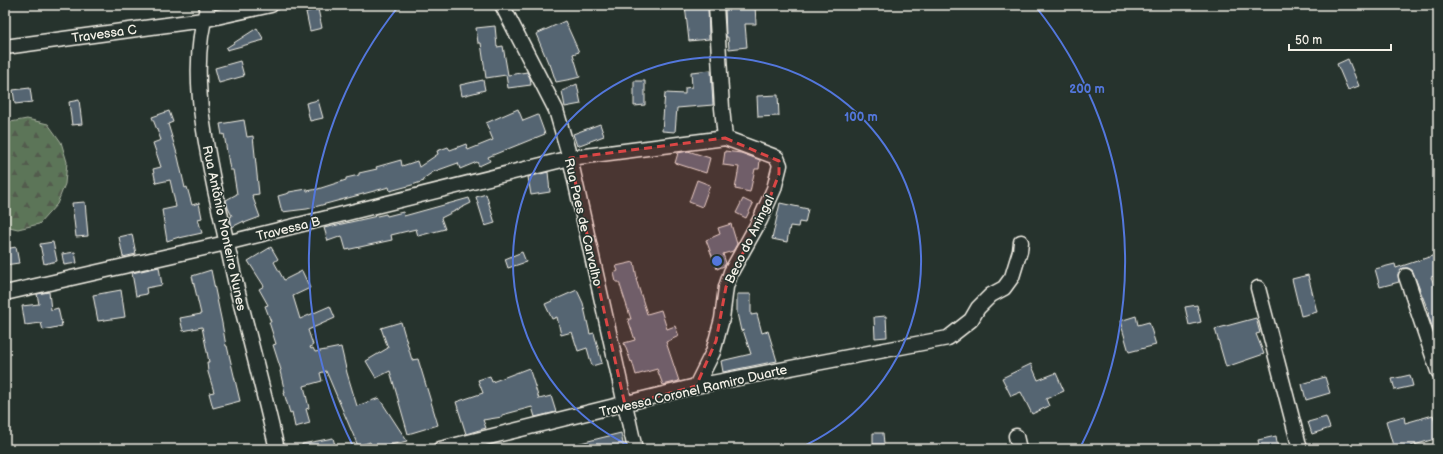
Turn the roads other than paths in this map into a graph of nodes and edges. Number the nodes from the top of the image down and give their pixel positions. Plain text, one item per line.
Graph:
1 (208, 5) edge
2 (271, 5) edge
3 (502, 5) edge
4 (716, 5) edge
5 (203, 20) junction
6 (5, 47) edge
7 (725, 138) junction
8 (570, 158) junction
9 (1021, 242) dead end
10 (226, 243) junction
11 (1406, 276) dead end
12 (1258, 288) dead end
13 (5, 293) edge
14 (1438, 371) edge
15 (696, 386) junction
16 (625, 405) junction
17 (277, 449) edge
18 (440, 449) edge
19 (635, 449) edge
20 (1300, 449) edge

1 - 5 street, Rua Antônio Monteiro Nunes
2 - 5 street, Travessa C
3 - 8 street, Rua Paes de Carvalho
4 - 7 street
5 - 6 street, Travessa C
5 - 10 street, Rua Antônio Monteiro Nunes
7 - 8 street, Travessa B
7 - 15 street, Beco do Aningal
8 - 10 street, Travessa B
8 - 16 street, Rua Paes de Carvalho
9 - 15 street, Travessa Coronel Ramiro Duarte
10 - 13 street, Travessa B
10 - 17 street, Rua Antônio Monteiro Nunes
11 - 14 street
12 - 20 street
15 - 16 street, Travessa Coronel Ramiro Duarte
16 - 18 street, Travessa Coronel Ramiro Duarte
16 - 19 street, Rua Paes de Carvalho

